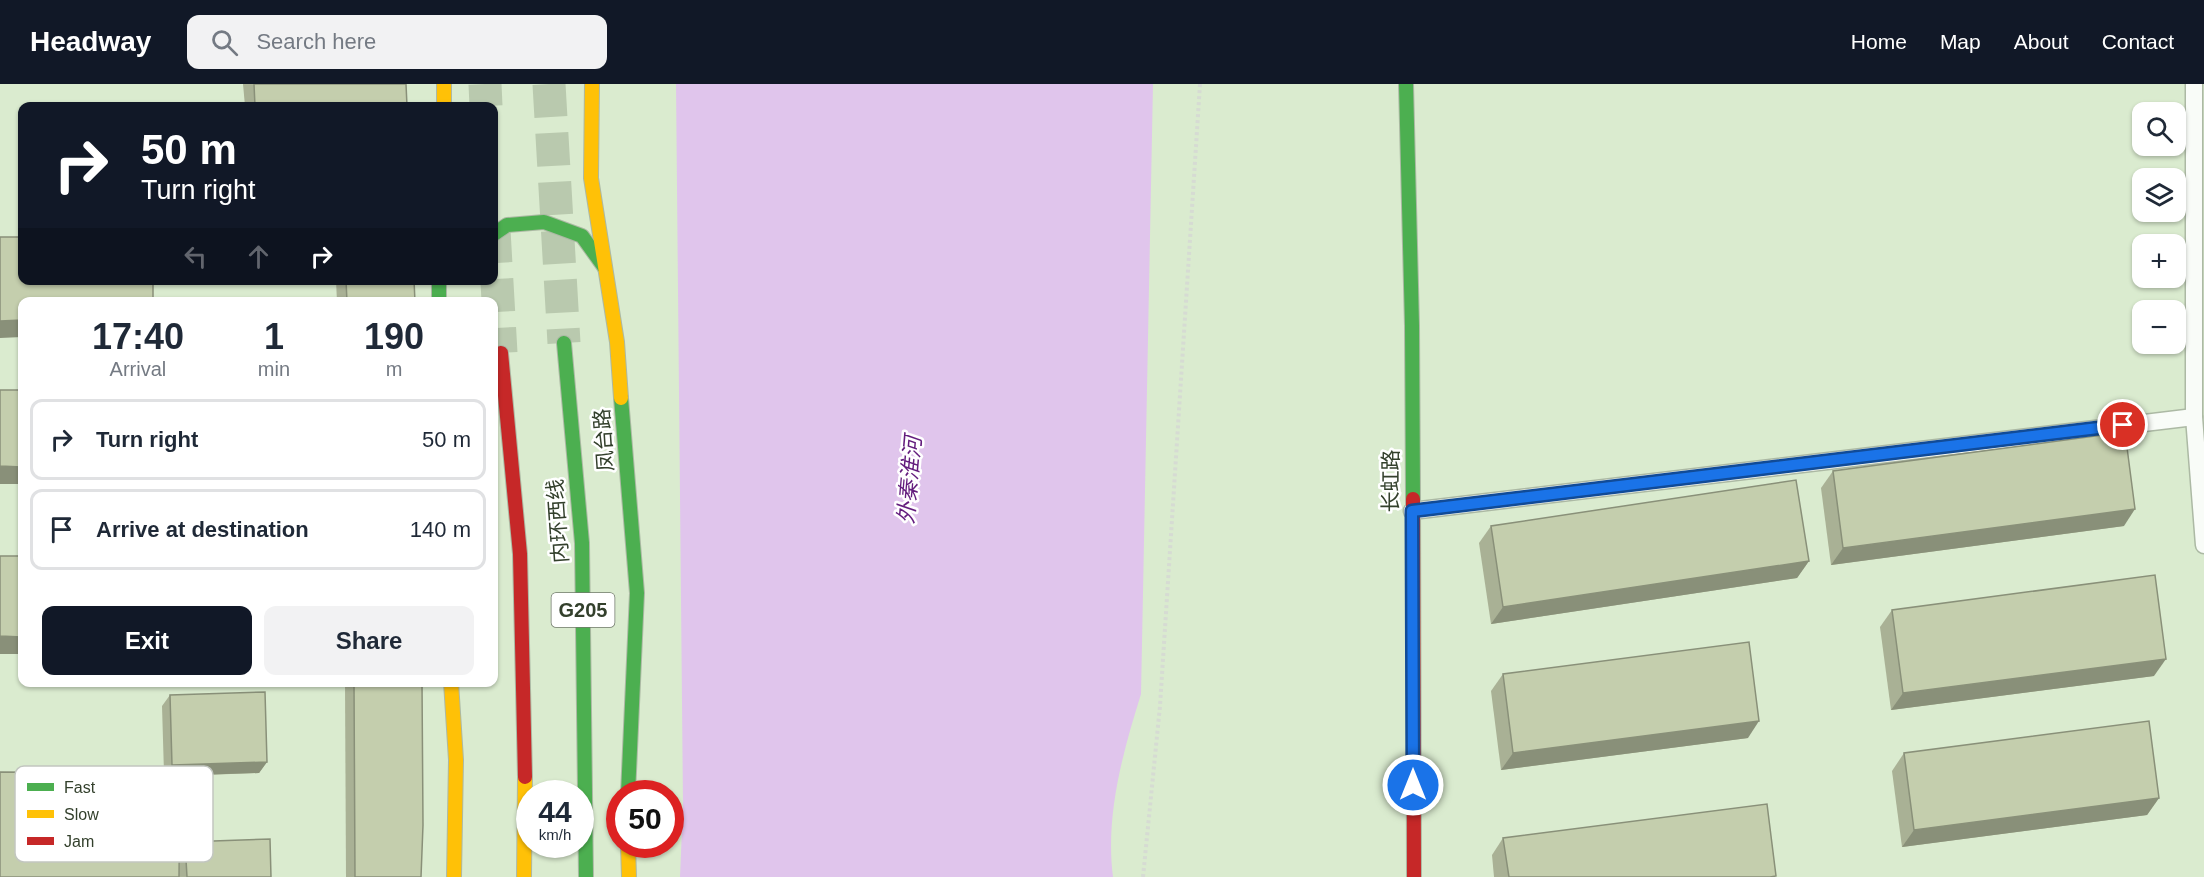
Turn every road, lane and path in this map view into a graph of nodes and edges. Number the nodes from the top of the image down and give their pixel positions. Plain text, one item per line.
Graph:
1 (444, 84) edge
2 (592, 84) edge
3 (1200, 84) edge
4 (1406, 84) edge
5 (2194, 84) edge
6 (444, 102) edge
7 (498, 231) edge
8 (606, 270) junction
9 (564, 343) tunnel mouth
10 (501, 353) tunnel mouth
11 (2194, 417) junction
12 (1412, 511) junction
13 (2204, 545) edge
14 (452, 687) edge
15 (629, 780) edge
16 (628, 858) edge
17 (454, 877) edge
18 (524, 877) edge
19 (586, 877) edge
20 (629, 877) edge
21 (1143, 877) edge
22 (1414, 877) edge

1 - 6 main road
2 - 8 main road, 凤台路
3 - 21 path
4 - 12 main road, 长虹路
5 - 11 lane
7 - 8 main road
8 - 15 main road, 凤台路
9 - 19 main road, 内环西线 / G205
10 - 18 main road, 内环西线
11 - 12 lane
11 - 13 lane
12 - 22 main road, 长虹路
14 - 17 main road
16 - 20 main road

